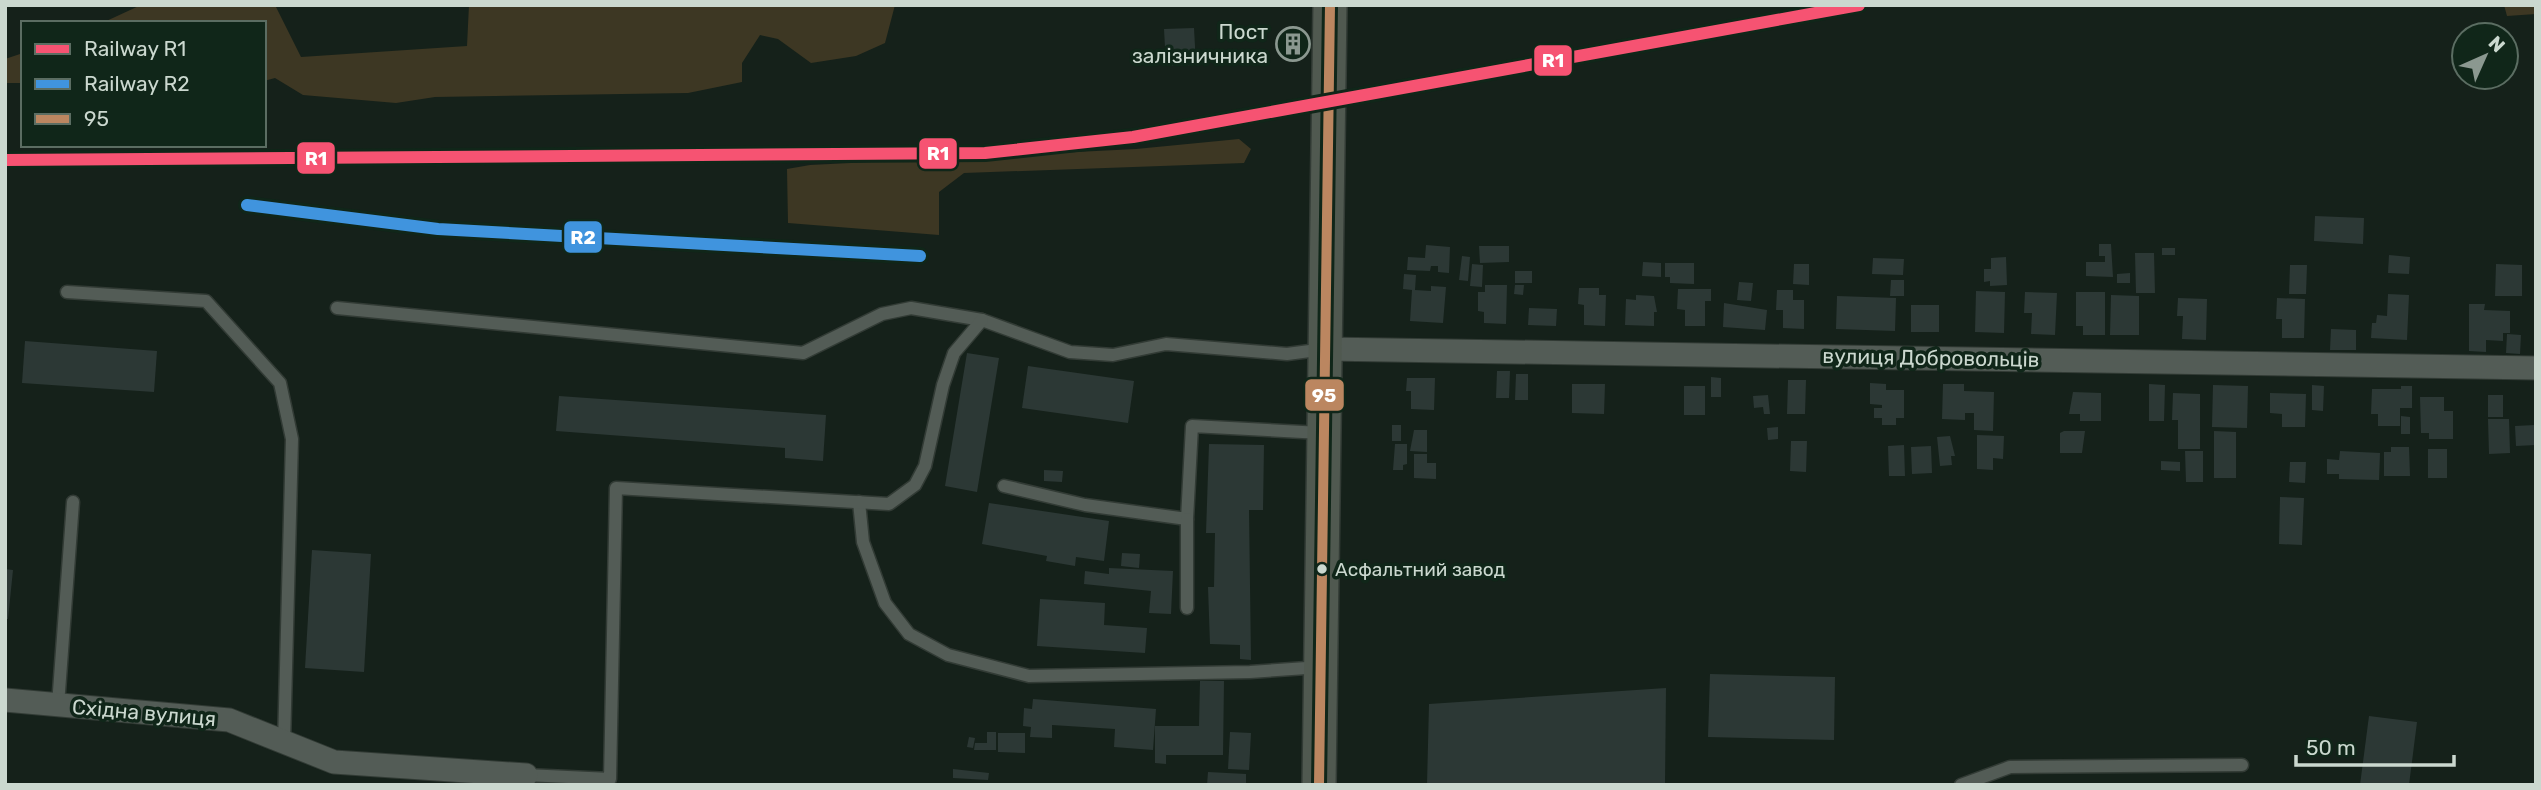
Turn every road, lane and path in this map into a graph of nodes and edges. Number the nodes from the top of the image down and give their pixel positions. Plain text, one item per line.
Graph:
1 (1330, 5) edge
2 (67, 292) dead end
3 (337, 308) dead end
4 (982, 320) junction
5 (1326, 349) junction
6 (2536, 368) edge
7 (1324, 433) junction
8 (1003, 486) dead end
9 (73, 502) dead end
10 (859, 502) junction
11 (1187, 519) junction
12 (1187, 608) dead end
13 (1321, 667) junction
14 (5, 700) edge
15 (58, 705) junction
16 (284, 744) junction
17 (2242, 765) dead end
18 (526, 775) joint
19 (1319, 785) edge
20 (1961, 785) edge

1 - 5 main road
2 - 16 lane
3 - 4 lane
4 - 5 lane
4 - 10 lane
5 - 6 street, вулиця Добровольців
5 - 7 main road
7 - 11 lane
7 - 13 main road
8 - 11 lane
9 - 15 lane
10 - 13 lane
10 - 18 lane
11 - 12 lane
13 - 19 main road
14 - 15 street, Східна вулиця
15 - 16 street, Східна вулиця
16 - 18 street, Східна вулиця
17 - 20 lane

